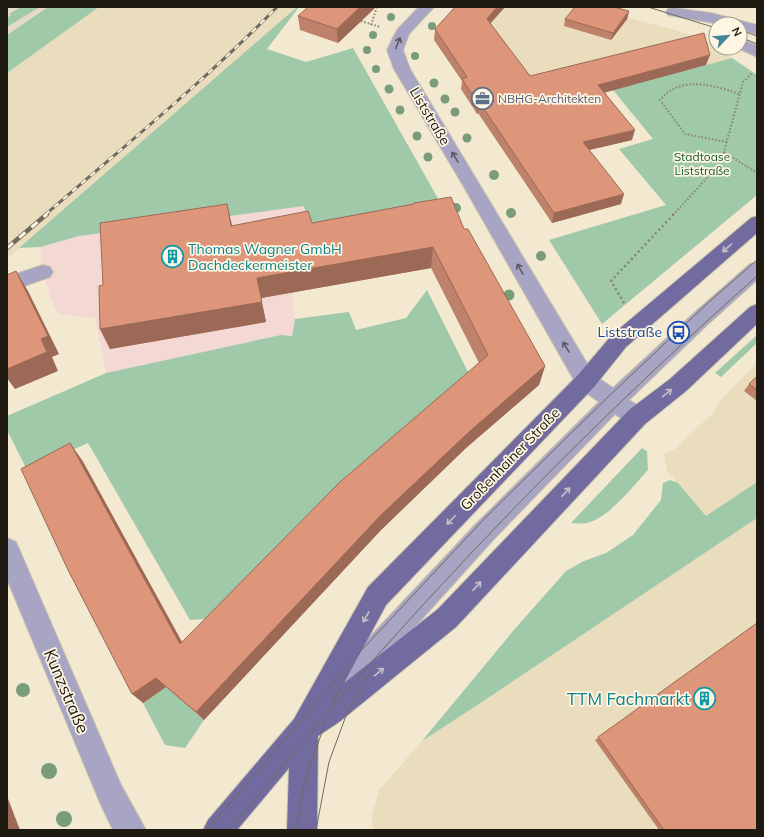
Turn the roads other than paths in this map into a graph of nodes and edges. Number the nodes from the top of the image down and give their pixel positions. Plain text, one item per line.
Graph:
1 (427, 7) edge
2 (708, 17) edge
3 (708, 26) edge
4 (748, 47) edge
5 (757, 52) edge
6 (757, 223) edge
7 (757, 269) edge
8 (43, 272) dead end
9 (7, 285) edge
10 (757, 312) edge
11 (586, 381) junction
12 (613, 400) junction
13 (637, 417) junction
14 (7, 550) edge
15 (304, 729) junction
16 (131, 830) edge
17 (218, 830) edge
18 (302, 830) edge

11 -> 1 street, Liststraße
2 - 3 street
4 - 5 street
6 -> 11 main road, Großenhainer Straße
7 - 12 street, Großenhainer Straße
8 - 9 street
13 -> 10 main road, Großenhainer Straße
11 - 12 street, Liststraße
11 -> 15 main road, Großenhainer Straße
12 - 13 street, Liststraße
12 - 15 street, Großenhainer Straße
15 -> 13 main road, Großenhainer Straße
14 - 16 street, Kunzstraße
15 - 17 main road, Großenhainer Straße
15 - 18 main road

